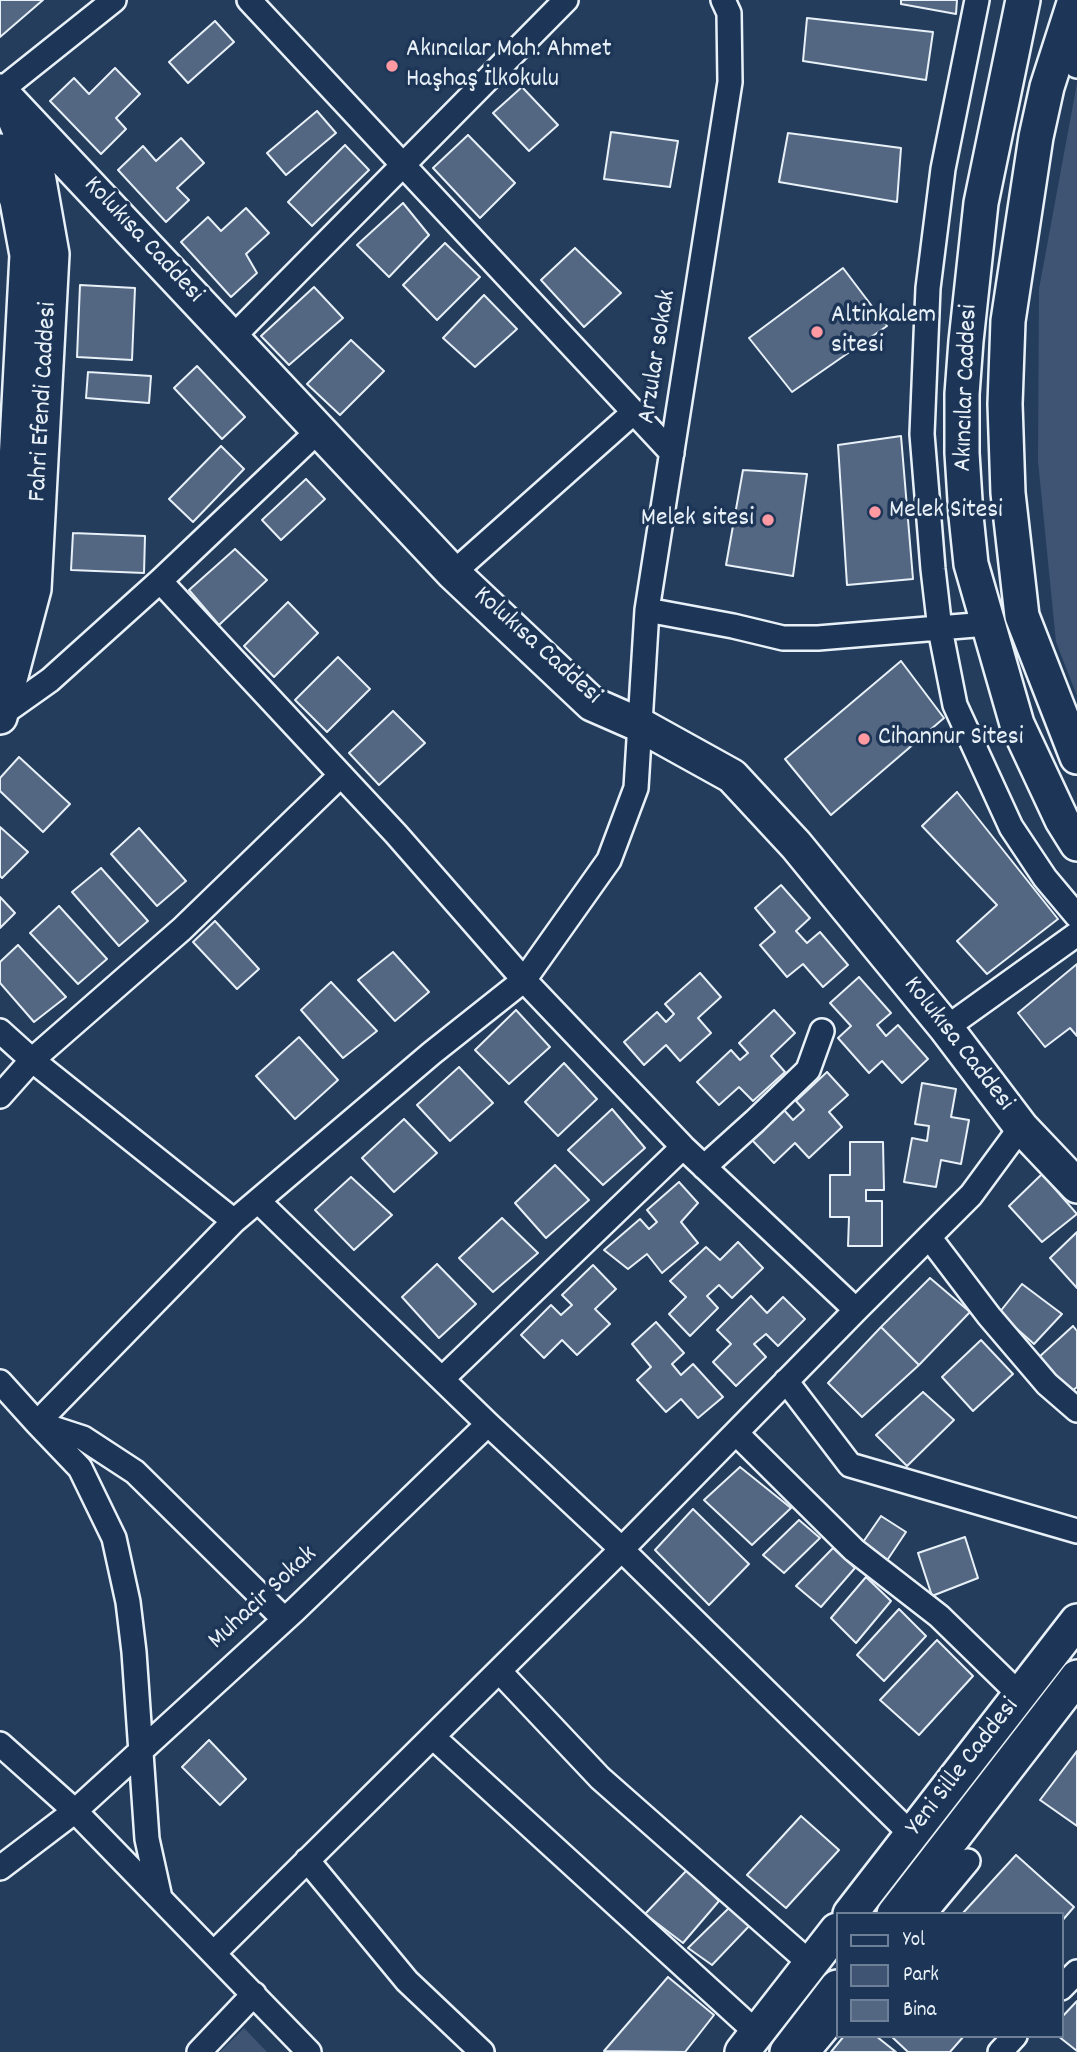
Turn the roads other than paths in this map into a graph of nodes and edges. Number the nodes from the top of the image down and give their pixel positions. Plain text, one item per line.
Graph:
1 (114, 0) edge
2 (249, 0) edge
3 (566, 0) edge
4 (723, 0) edge
5 (977, 0) edge
6 (1023, 0) edge
7 (1075, 0) edge
8 (1063, 32) junction
9 (1077, 66) edge
10 (0, 91) edge
11 (0, 151) edge
12 (403, 165) junction
13 (232, 338) junction
14 (634, 412) junction
15 (318, 431) junction
16 (672, 453) junction
17 (453, 573) junction
18 (160, 581) junction
19 (648, 610) junction
20 (987, 624) junction
21 (940, 629) junction
22 (0, 643) edge
23 (1, 716) edge
24 (640, 725) junction
25 (1077, 757) edge
26 (341, 775) junction
27 (1077, 844) edge
28 (1077, 916) edge
29 (1077, 934) edge
30 (524, 980) junction
31 (946, 1028) junction
32 (0, 1031) edge
33 (822, 1031) dead end
34 (32, 1060) junction
35 (0, 1096) edge
36 (1021, 1126) junction
37 (683, 1147) junction
38 (704, 1167) junction
39 (1077, 1186) edge
40 (258, 1201) junction
41 (234, 1221) junction
42 (929, 1237) junction
43 (856, 1310) junction
44 (442, 1379) junction
45 (786, 1381) junction
46 (0, 1382) edge
47 (1077, 1410) edge
48 (37, 1423) junction
49 (488, 1424) junction
50 (736, 1433) junction
51 (1077, 1531) edge
52 (621, 1550) junction
53 (1077, 1607) edge
54 (284, 1619) junction
55 (1077, 1621) edge
56 (499, 1671) junction
57 (1077, 1677) edge
58 (1015, 1691) junction
59 (433, 1737) junction
60 (0, 1744) edge
61 (141, 1750) junction
62 (75, 1811) junction
63 (912, 1835) junction
64 (307, 1860) junction
65 (968, 1861) dead end
66 (0, 1868) edge
67 (160, 1898) junction
68 (837, 1912) edge
69 (852, 1912) edge
70 (896, 1912) edge
71 (925, 1912) edge
72 (836, 1913) edge
73 (836, 1931) edge
74 (214, 1952) junction
75 (811, 1964) junction
76 (1077, 1972) edge
77 (1063, 1987) edge
78 (836, 1988) edge
79 (254, 1994) junction
80 (836, 2018) edge
81 (1013, 2038) edge
82 (749, 2042) edge
83 (199, 2052) edge
84 (309, 2052) edge
85 (482, 2052) edge
86 (724, 2052) edge
87 (787, 2052) edge
88 (808, 2052) edge
89 (1000, 2052) edge

1 - 10 street
2 - 12 street
3 - 12 street
4 - 16 street, Arzular sokak
5 - 21 street
6 - 20 street, Akıncılar Caddesi
7 - 8 street, Akıncılar Caddesi
8 - 9 street
8 - 25 street, Akıncılar Caddesi
10 - 13 street, Kolukısa Caddesi
10 - 23 street, Fahri Efendi Caddesi
11 - 22 street, Fahri Efendi Caddesi
12 - 13 street
12 - 14 street
13 - 15 street, Kolukısa Caddesi
14 - 16 street
14 - 17 street
15 - 17 street, Kolukısa Caddesi
15 - 18 street
16 - 19 street, Arzular sokak
17 - 24 street, Kolukısa Caddesi
18 - 23 street
18 - 26 street
19 - 21 street
19 - 24 street, Arzular sokak
20 - 21 street
20 - 27 street, Akıncılar Caddesi
21 - 28 street
24 - 30 street, Arzular sokak
24 - 31 street, Kolukısa Caddesi
26 - 30 street
26 - 34 street
29 - 31 street
30 - 37 street
30 - 40 street, Arzular sokak
31 - 36 street, Kolukısa Caddesi
32 - 34 street
33 - 38 street
34 - 35 street
34 - 41 street
36 - 39 street, Kolukısa Caddesi
36 - 42 street
37 - 38 street
37 - 44 street
38 - 43 street
40 - 41 street, Arzular sokak
40 - 44 street
41 - 48 street, Arzular sokak
42 - 43 street
42 - 47 street
43 - 45 street
44 - 49 street
45 - 50 street
45 - 51 street
46 - 48 street
48 - 54 street
48 - 61 street
49 - 52 street
49 - 54 street, Muhacir Sokak
50 - 52 street
50 - 58 street
52 - 56 street
52 - 63 street
53 - 58 street
54 - 61 street, Muhacir Sokak
55 - 58 street, Yeni Sille Caddesi
56 - 59 street
56 - 75 street
57 - 70 street, Yeni Sille Caddesi
58 - 63 street, Yeni Sille Caddesi
58 - 68 street
59 - 64 street
59 - 82 street
60 - 62 street
61 - 62 street, Muhacir Sokak
61 - 67 street
62 - 66 street, Muhacir Sokak
62 - 67 street
63 - 69 street, Yeni Sille Caddesi
64 - 74 street
64 - 85 street
65 - 71 street
67 - 74 street
72 - 86 street
73 - 75 street
74 - 79 street
75 - 82 street
76 - 77 street
78 - 87 street
79 - 83 street
79 - 84 street
80 - 88 street
81 - 89 street

